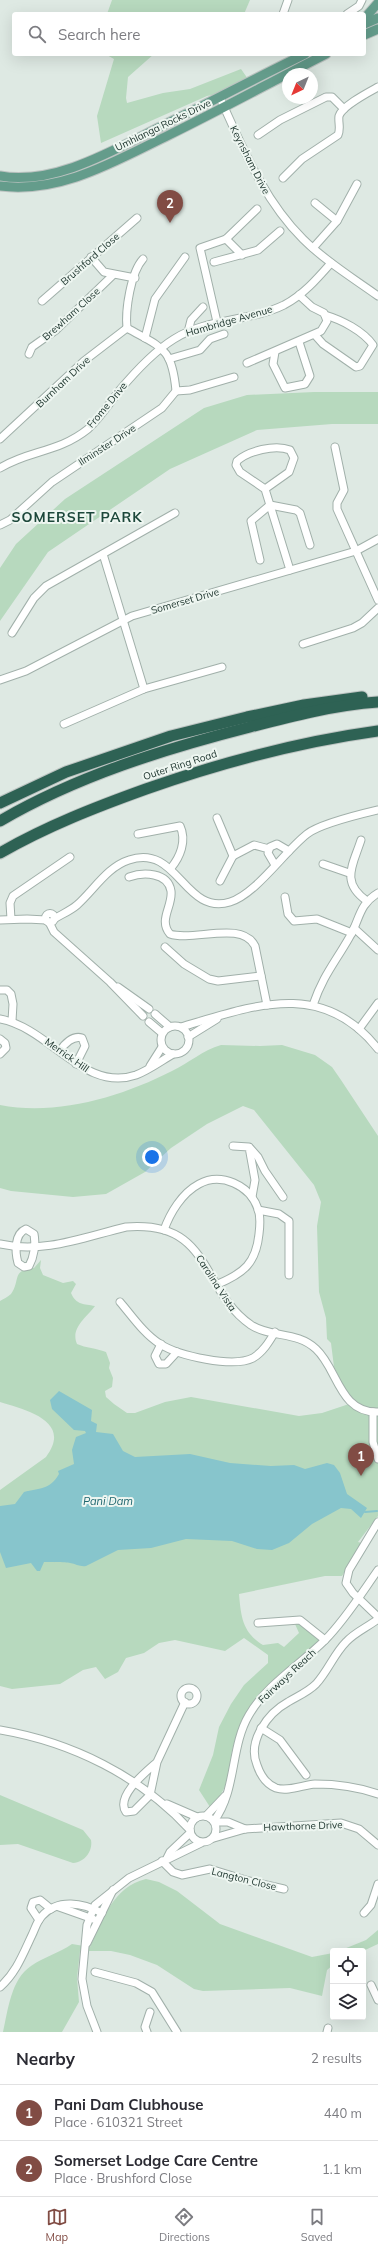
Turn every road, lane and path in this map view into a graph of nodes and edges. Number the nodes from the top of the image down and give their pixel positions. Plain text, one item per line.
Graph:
1 (288, 0) edge
2 (362, 0) edge
3 (378, 3) edge
4 (284, 12) edge
5 (350, 12) edge
6 (366, 17) edge
7 (378, 18) edge
8 (366, 23) edge
9 (378, 29) edge
10 (366, 34) edge
11 (300, 56) edge
12 (322, 56) edge
13 (378, 87) edge
14 (220, 98) junction
15 (225, 108) junction
16 (344, 108) junction
17 (258, 135) dead end
18 (0, 176) edge
19 (284, 178) dead end
20 (357, 184) dead end
21 (0, 186) edge
22 (315, 203) dead end
23 (257, 209) dead end
24 (137, 218) dead end
25 (337, 221) junction
26 (280, 231) dead end
27 (226, 239) junction
28 (313, 248) junction
29 (242, 255) junction
30 (91, 257) junction
31 (185, 257) dead end
32 (143, 259) dead end
33 (214, 262) dead end
34 (331, 263) junction
35 (113, 275) junction
36 (135, 278) junction
37 (300, 295) junction
38 (378, 296) edge
39 (42, 301) dead end
40 (203, 307) dead end
41 (325, 315) junction
42 (217, 322) junction
43 (127, 328) junction
44 (188, 332) junction
45 (224, 334) dead end
46 (315, 335) junction
47 (145, 338) junction
48 (299, 342) junction
49 (163, 348) junction
50 (275, 352) junction
51 (29, 354) dead end
52 (169, 359) junction
53 (246, 363) dead end
54 (234, 377) dead end
55 (176, 392) junction
56 (0, 439) edge
57 (336, 447) dead end
58 (0, 468) edge
59 (265, 489) junction
60 (270, 504) junction
61 (174, 512) dead end
62 (0, 526) edge
63 (378, 539) edge
64 (310, 545) dead end
65 (356, 550) junction
66 (103, 554) junction
67 (260, 560) dead end
68 (290, 570) junction
69 (378, 600) edge
70 (378, 608) edge
71 (123, 621) junction
72 (12, 633) dead end
73 (303, 644) dead end
74 (222, 667) dead end
75 (0, 680) edge
76 (144, 689) junction
77 (378, 697) edge
78 (378, 702) edge
79 (64, 724) dead end
80 (378, 731) edge
81 (0, 803) edge
82 (378, 810) edge
83 (217, 818) dead end
84 (1, 820) edge
85 (138, 834) dead end
86 (361, 840) dead end
87 (269, 849) junction
88 (289, 851) junction
89 (0, 853) edge
90 (233, 856) junction
91 (70, 857) dead end
92 (275, 864) junction
93 (323, 864) dead end
94 (171, 868) junction
95 (349, 874) junction
96 (129, 877) dead end
97 (220, 881) dead end
98 (378, 892) edge
99 (285, 897) dead end
100 (366, 901) junction
101 (11, 919) junction
102 (50, 919) junction
103 (0, 920) edge
104 (353, 931) junction
105 (165, 947) dead end
106 (378, 950) edge
107 (261, 976) junction
108 (110, 982) junction
109 (0, 990) edge
110 (378, 1003) edge
111 (267, 1005) junction
112 (313, 1005) junction
113 (149, 1009) dead end
114 (156, 1014) dead end
115 (143, 1016) dead end
116 (220, 1016) junction
117 (0, 1018) edge
118 (12, 1021) junction
119 (149, 1022) dead end
120 (0, 1023) edge
121 (170, 1027) junction
122 (181, 1027) junction
123 (359, 1029) junction
124 (162, 1033) junction
125 (188, 1037) junction
126 (0, 1040) edge
127 (162, 1047) junction
128 (378, 1049) edge
129 (60, 1051) junction
130 (0, 1054) edge
131 (173, 1054) junction
132 (76, 1064) junction
133 (149, 1068) junction
134 (233, 1146) dead end
135 (249, 1147) junction
136 (252, 1197) junction
137 (283, 1197) dead end
138 (258, 1210) junction
139 (164, 1230) junction
140 (0, 1244) edge
141 (16, 1248) junction
142 (34, 1248) junction
143 (289, 1276) dead end
144 (218, 1284) junction
145 (120, 1302) dead end
146 (275, 1332) junction
147 (160, 1344) junction
148 (177, 1352) junction
149 (376, 1412) edge
150 (378, 1459) edge
151 (378, 1522) edge
152 (378, 1570) edge
153 (358, 1599) junction
154 (378, 1618) edge
155 (258, 1623) dead end
156 (325, 1640) junction
157 (185, 1702) dead end
158 (261, 1728) junction
159 (0, 1730) edge
160 (157, 1762) junction
161 (306, 1775) dead end
162 (134, 1784) junction
163 (150, 1794) junction
164 (378, 1794) edge
165 (226, 1796) junction
166 (161, 1802) junction
167 (206, 1816) junction
168 (197, 1817) junction
169 (214, 1821) junction
170 (245, 1829) junction
171 (190, 1831) junction
172 (214, 1838) junction
173 (201, 1843) junction
174 (378, 1845) edge
175 (165, 1859) junction
176 (378, 1884) edge
177 (284, 1889) dead end
178 (113, 1890) junction
179 (54, 1908) junction
180 (93, 1909) junction
181 (102, 1913) junction
182 (364, 1913) dead end
183 (89, 1918) junction
184 (39, 1920) junction
185 (98, 1921) junction
186 (86, 1944) junction
187 (96, 1972) dead end
188 (371, 1985) dead end
189 (0, 1987) edge
190 (378, 2000) edge
191 (150, 2012) dead end
192 (97, 2032) edge
193 (147, 2032) edge
194 (177, 2032) edge

1 - 4 street
2 - 5 street
3 - 6 main road
7 - 8 main road
9 - 10 main road
11 - 14 main road, Umhlanga Rocks Drive
12 - 15 main road, Umhlanga Rocks Drive
13 - 16 street
14 - 15 street, Keynsham Drive
14 - 18 main road, Umhlanga Rocks Drive
15 - 21 main road, Umhlanga Rocks Drive
15 - 28 street, Keynsham Drive
16 - 17 street
16 - 19 street
20 - 25 street
22 - 25 street
23 - 27 street
24 - 30 street, Brushford Close
25 - 28 street
26 - 29 street
27 - 29 street
27 - 42 street
28 - 34 street, Keynsham Drive
29 - 33 street
30 - 35 street
30 - 39 street, Brushford Close
31 - 47 street
32 - 36 street
34 - 37 street, Hambridge Avenue
34 - 38 street, Keynsham Drive
35 - 36 street
35 - 51 street, Brewham Close
36 - 43 street
37 - 41 street
37 - 42 street, Hambridge Avenue
40 - 44 street
41 - 46 street
41 - 46 street
42 - 44 street, Hambridge Avenue
43 - 47 street
43 - 56 street, Burnham Drive
44 - 49 street, Hambridge Avenue
45 - 52 street
46 - 48 street
47 - 49 street
48 - 50 street
48 - 50 street
49 - 52 street
49 - 58 street, Frome Drive
50 - 53 street
52 - 55 street
54 - 55 street
55 - 62 street, Ilminster Drive
57 - 65 street
59 - 59 street
59 - 60 street
60 - 64 street
60 - 67 street
60 - 68 street
61 - 66 street
63 - 65 street, Somerset Drive
65 - 68 street, Somerset Drive
65 - 69 street
66 - 71 street
66 - 72 street
68 - 71 street, Somerset Drive
70 - 73 street
71 - 75 street, Somerset Drive
71 - 76 street
74 - 76 street
76 - 79 street
77 - 81 highway
78 - 84 highway, Outer Ring Road
80 - 89 highway, Outer Ring Road
82 - 88 street
83 - 90 street
85 - 94 street
86 - 95 street
87 - 88 street
87 - 90 street
87 - 92 street
88 - 92 street
90 - 97 street
91 - 101 street
92 - 94 street
93 - 95 street
94 - 102 street
95 - 100 street
96 - 107 street
98 - 100 street
99 - 104 street
100 - 104 street
101 - 102 street
101 - 103 street
102 - 108 street
104 - 106 street
104 - 112 street
105 - 107 street
107 - 111 street
108 - 113 street
108 - 115 street
109 - 118 street
110 - 123 street
111 - 112 street
111 - 116 street
112 - 123 street
114 - 121 street
116 - 122 street
116 - 125 street
117 - 118 street, Merrick Hill
117 - 120 street
118 - 129 street, Merrick Hill
119 - 124 street
121 - 122 street
121 - 124 street
122 - 125 street
123 - 128 street
124 - 127 street
125 - 131 street
126 - 130 street
127 - 131 street
127 - 133 street
129 - 132 street, Merrick Hill
129 - 132 street
131 - 133 street, Merrick Hill
132 - 133 street, Merrick Hill
134 - 135 street
135 - 136 street
135 - 137 street
136 - 138 street
136 - 139 street
138 - 143 street
138 - 144 street
139 - 142 street, Carolina Vista
139 - 144 street, Carolina Vista
140 - 141 street, Carolina Vista
141 - 142 street, Carolina Vista
141 - 142 street
141 - 142 street
144 - 146 street, Carolina Vista
145 - 147 street
146 - 148 street
146 - 149 street, Carolina Vista
147 - 148 street
147 - 148 street
149 - 150 street
151 - 153 street
152 - 153 street, Fairways Reach
153 - 154 street
153 - 156 street, Fairways Reach
154 - 158 street
155 - 156 street
156 - 165 street, Fairways Reach
157 - 160 street
158 - 161 street
158 - 164 street
159 - 162 street
160 - 162 street
160 - 163 street
162 - 163 street
162 - 163 street
163 - 166 street
165 - 167 street
165 - 169 street, Fairways Reach
166 - 168 street
166 - 171 street
167 - 168 street
167 - 169 street
168 - 171 street
169 - 170 street, Hawthorne Drive
169 - 172 street
170 - 172 street, Hawthorne Drive
170 - 174 street, Hawthorne Drive
171 - 173 street
171 - 175 street
172 - 173 street
173 - 175 street
175 - 177 street, Langton Close
175 - 178 street
176 - 182 street
178 - 180 street
178 - 181 street
179 - 180 street
179 - 183 street
179 - 184 street
179 - 184 street
180 - 181 street
180 - 183 street
181 - 185 street
183 - 185 street
183 - 186 street
184 - 189 street
185 - 186 street
186 - 192 street
187 - 194 street
188 - 190 street
191 - 193 street

